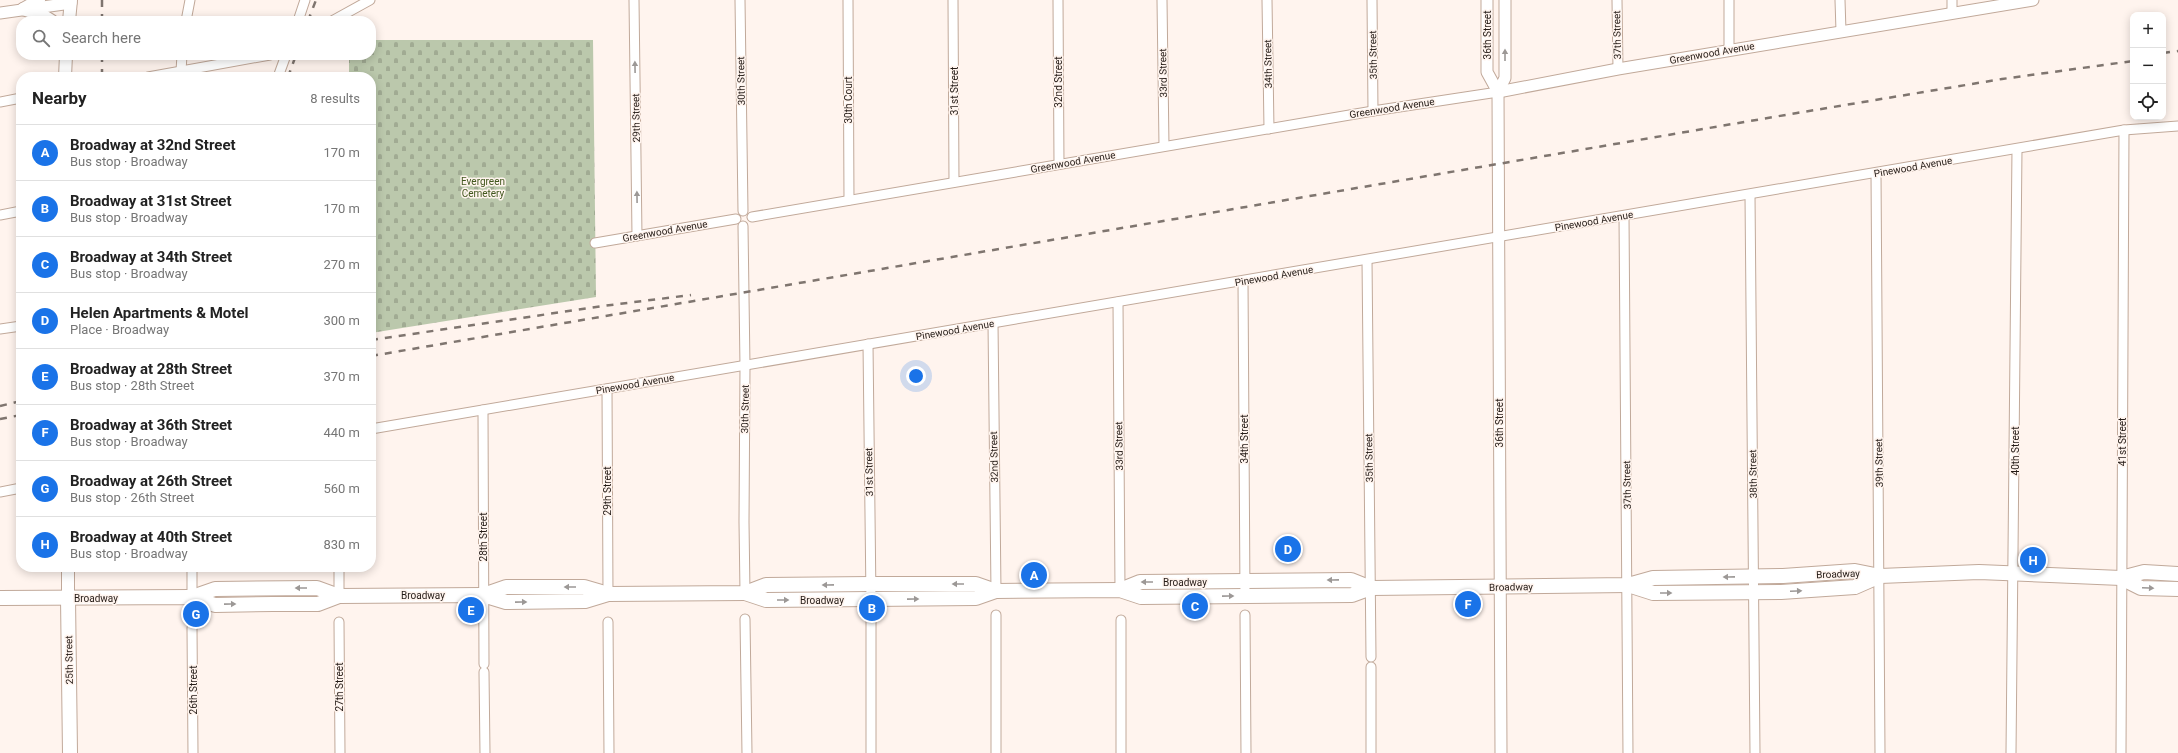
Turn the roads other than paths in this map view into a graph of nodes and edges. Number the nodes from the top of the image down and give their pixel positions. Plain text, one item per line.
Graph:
1 (39, 0) edge
2 (190, 0) edge
3 (305, 0) edge
4 (370, 0) edge
5 (634, 0) edge
6 (740, 0) edge
7 (848, 0) edge
8 (953, 0) edge
9 (1058, 0) edge
10 (1162, 0) edge
11 (1267, 0) edge
12 (1372, 0) edge
13 (1487, 0) edge
14 (1505, 0) edge
15 (1617, 0) edge
16 (1729, 0) edge
17 (1840, 0) edge
18 (1952, 0) edge
19 (2027, 0) edge
20 (71, 1) edge
21 (24, 9) junction
22 (1952, 12) junction
23 (0, 13) edge
24 (44, 16) edge
25 (70, 16) edge
26 (187, 16) edge
27 (300, 16) edge
28 (341, 16) edge
29 (1841, 31) junction
30 (1729, 50) junction
31 (66, 60) edge
32 (182, 60) edge
33 (242, 60) edge
34 (284, 60) edge
35 (1618, 69) junction
36 (181, 71) junction
37 (65, 72) edge
38 (176, 72) edge
39 (280, 72) edge
40 (1498, 92) junction
41 (16, 99) edge
42 (0, 102) edge
43 (1373, 111) junction
44 (2178, 126) edge
45 (1268, 129) junction
46 (2124, 130) junction
47 (1164, 146) junction
48 (2017, 149) junction
49 (1059, 164) junction
50 (1876, 173) junction
51 (954, 182) junction
52 (1750, 195) junction
53 (849, 200) junction
54 (743, 211) junction
55 (16, 212) edge
56 (0, 215) edge
57 (1624, 216) junction
58 (752, 217) junction
59 (736, 219) junction
60 (743, 226) junction
61 (637, 236) junction
62 (1498, 238) junction
63 (595, 243) dead end
64 (1367, 260) junction
65 (1242, 281) junction
66 (1118, 302) junction
67 (993, 323) junction
68 (16, 327) edge
69 (0, 329) edge
70 (868, 344) junction
71 (745, 366) junction
72 (607, 389) junction
73 (483, 410) junction
74 (376, 428) edge
75 (16, 489) edge
76 (0, 492) edge
77 (68, 572) edge
78 (192, 572) edge
79 (339, 572) edge
80 (2014, 573) junction
81 (2178, 574) edge
82 (1880, 576) junction
83 (1754, 577) junction
84 (2121, 578) junction
85 (1245, 581) junction
86 (871, 584) junction
87 (1628, 585) junction
88 (1500, 587) junction
89 (1371, 588) junction
90 (2178, 589) edge
91 (1120, 590) junction
92 (996, 591) junction
93 (745, 593) junction
94 (1754, 593) junction
95 (608, 594) junction
96 (483, 595) junction
97 (339, 596) junction
98 (1245, 596) junction
99 (192, 597) junction
100 (0, 598) edge
101 (68, 598) junction
102 (871, 599) junction
103 (996, 615) dead end
104 (1245, 615) dead end
105 (871, 619) dead end
106 (745, 620) dead end
107 (1121, 620) dead end
108 (339, 622) dead end
109 (608, 622) dead end
110 (192, 628) dead end
111 (1371, 657) dead end
112 (1371, 667) dead end
113 (70, 753) edge
114 (193, 753) edge
115 (340, 753) edge
116 (485, 753) edge
117 (609, 753) edge
118 (746, 753) edge
119 (871, 753) edge
120 (996, 753) edge
121 (1121, 753) edge
122 (1246, 753) edge
123 (1371, 753) edge
124 (1501, 753) edge
125 (1628, 753) edge
126 (1755, 753) edge
127 (1880, 753) edge
128 (2011, 753) edge
129 (2121, 753) edge

1 - 21 main road
2 - 26 street
3 - 27 street
4 - 28 street
61 -> 5 street, 29th Street
6 - 54 street, 30th Street
7 - 53 street, 30th Court
8 - 51 street, 31st Street
9 - 49 street, 32nd Street
10 - 47 street, 33rd Street
11 - 45 street, 34th Street
12 - 43 street, 35th Street
13 - 40 street, 36th Street
40 -> 14 street, 36th Street
15 - 35 street, 37th Street
16 - 30 street
17 - 29 street
18 - 22 street
19 - 22 street, Greenwood Avenue
20 - 21 street
20 - 25 main road
21 - 23 street
21 - 24 main road
22 - 29 street, Greenwood Avenue
29 - 30 street, Greenwood Avenue
30 - 35 street, Greenwood Avenue
31 - 37 main road
32 - 36 street
33 - 36 street
34 - 39 street
35 - 40 street, Greenwood Avenue
36 - 38 street
40 - 43 street, Greenwood Avenue
40 - 62 street, 36th Street
41 - 42 street
43 - 45 street, Greenwood Avenue
44 - 46 street, Pinewood Avenue
45 - 47 street, Greenwood Avenue
46 - 48 street, Pinewood Avenue
46 - 84 street, 41st Street
47 - 49 street, Greenwood Avenue
48 - 50 street, Pinewood Avenue
48 - 80 street, 40th Street
49 - 51 street, Greenwood Avenue
50 - 52 street, Pinewood Avenue
50 - 82 street, 39th Street
51 - 53 street, Greenwood Avenue
52 - 57 street, Pinewood Avenue
52 - 83 street, 38th Street
53 - 58 street, Greenwood Avenue
54 - 58 street
54 - 59 street
55 - 56 street
57 - 62 street, Pinewood Avenue
57 - 87 street, 37th Street
58 - 60 street
59 - 60 street
59 - 61 street, Greenwood Avenue
60 - 71 street, 30th Street
61 - 63 street, Greenwood Avenue
62 - 64 street, Pinewood Avenue
62 - 88 street, 36th Street
64 - 65 street, Pinewood Avenue
64 - 89 street, 35th Street
65 - 66 street, Pinewood Avenue
65 - 85 street, 34th Street
66 - 67 street, Pinewood Avenue
66 - 91 street, 33rd Street
67 - 70 street, Pinewood Avenue
67 - 92 street, 32nd Street
68 - 69 street
70 - 71 street, Pinewood Avenue
70 - 86 street, 31st Street
71 - 72 street, Pinewood Avenue
71 - 93 street, 30th Street
72 - 73 street, Pinewood Avenue
72 - 95 street, 29th Street
73 - 74 street, Pinewood Avenue
73 - 96 street, 28th Street
75 - 76 street
77 - 101 main road, 25th Street
78 - 99 street
79 - 97 street
80 - 82 main road, Broadway
80 - 84 main road, Broadway
80 - 128 street, 40th Street
81 - 84 main road, Broadway
82 - 83 main road, Broadway
94 -> 82 main road, Broadway
82 - 127 street, 39th Street
83 -> 87 main road, Broadway
83 - 94 street, 38th Street
84 -> 90 main road, Broadway
84 - 129 street, 41st Street
89 -> 85 main road, Broadway
85 -> 91 main road, Broadway
85 - 98 street, 34th Street
92 -> 86 main road, Broadway
86 -> 93 main road, Broadway
86 - 102 street, 31st Street
87 - 88 main road, Broadway
87 -> 94 main road, Broadway
87 - 125 street, 37th Street
88 - 89 main road, Broadway
88 - 124 street, 36th Street
89 - 98 main road, Broadway
89 - 111 street, 35th Street
91 - 92 main road, Broadway
91 -> 98 main road, Broadway
102 -> 92 main road, Broadway
93 - 95 main road, Broadway
93 -> 102 main road, Broadway
94 - 126 street, 38th Street
95 - 96 main road, Broadway
96 - 97 main road, Broadway
96 - 116 street, 28th Street
97 - 99 main road, Broadway
99 - 101 main road, Broadway
100 - 101 main road, Broadway
101 - 113 main road, 25th Street
103 - 120 street
104 - 122 street
105 - 119 street
106 - 118 street
107 - 121 street
108 - 115 street, 27th Street
109 - 117 street
110 - 114 street, 26th Street
112 - 123 street

